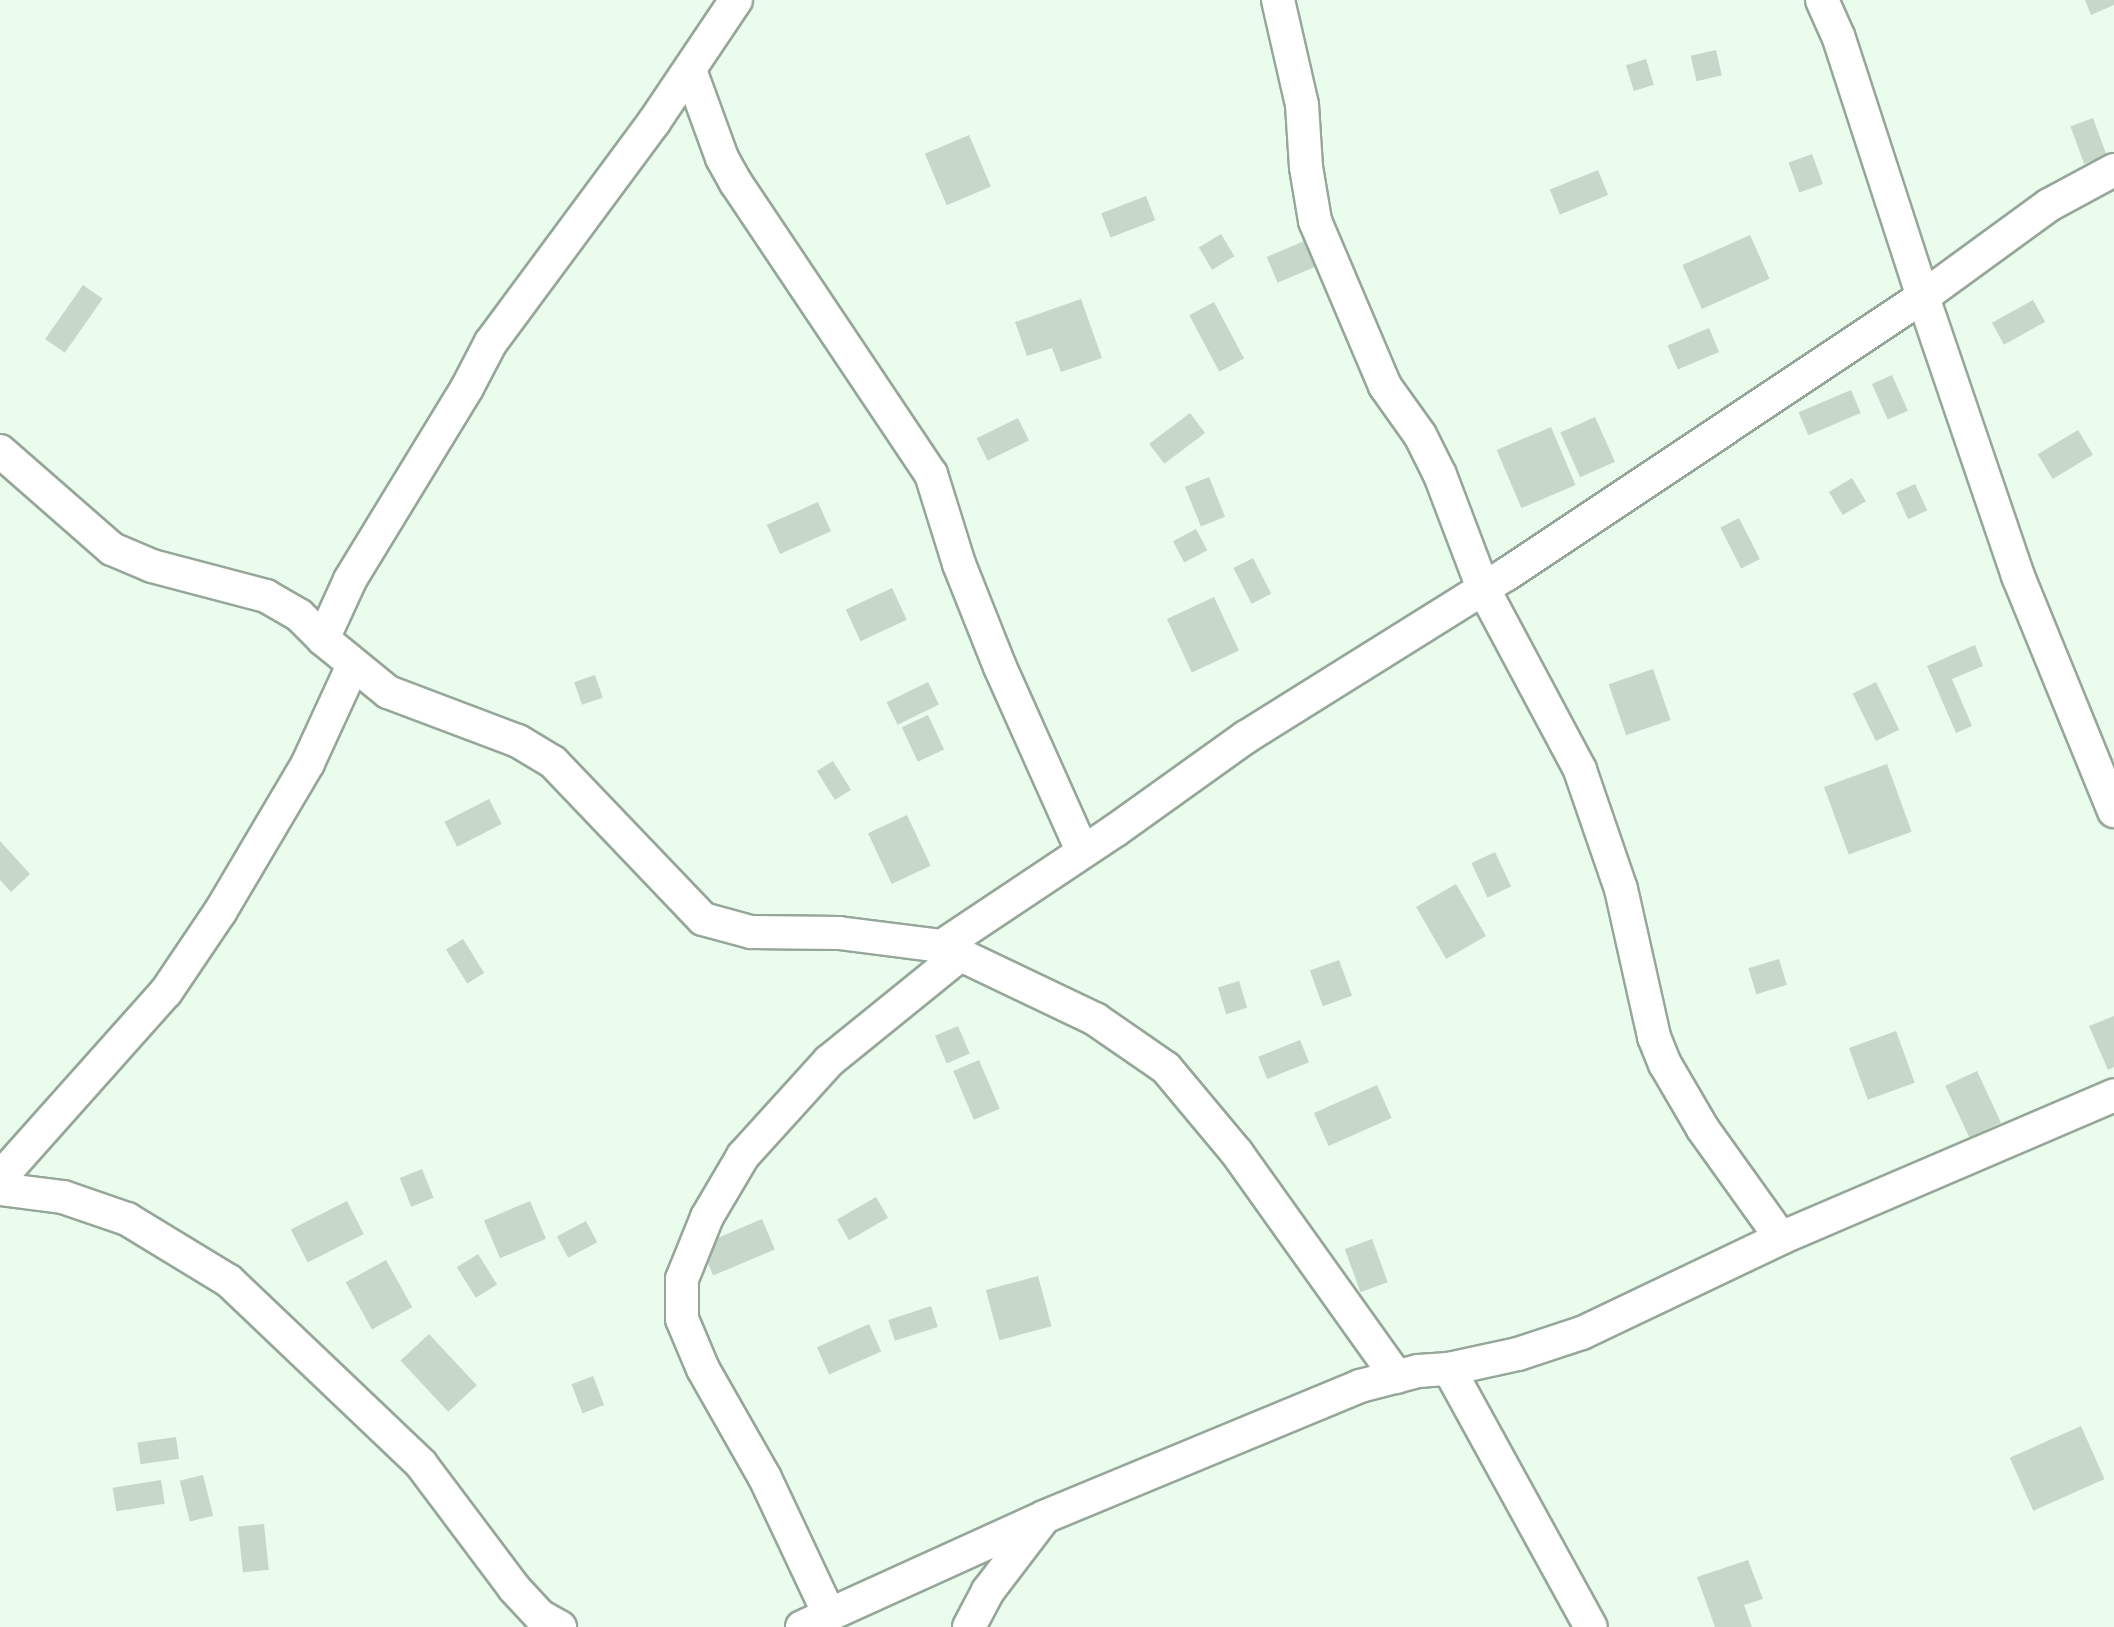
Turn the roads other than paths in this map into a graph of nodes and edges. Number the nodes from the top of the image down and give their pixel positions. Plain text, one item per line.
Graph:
1 (736, 0) edge
2 (1278, 0) edge
3 (1822, 0) edge
4 (690, 70) junction
5 (2114, 170) edge
6 (1923, 297) junction
7 (0, 451) edge
8 (1483, 588) junction
9 (323, 639) junction
10 (353, 665) junction
11 (2114, 811) edge
12 (1082, 850) junction
13 (951, 951) junction
14 (2114, 1095) edge
15 (0, 1178) edge
16 (0, 1189) edge
17 (1781, 1238) junction
18 (1449, 1369) junction
19 (1397, 1377) junction
20 (1044, 1517) junction
21 (816, 1620) edge
22 (560, 1627) edge
23 (969, 1627) edge
24 (1591, 1627) edge

1 - 4 street
2 - 8 street
3 - 6 street
4 - 9 street
4 - 12 street
5 - 6 street
6 - 8 street
6 - 11 street
7 - 9 street
8 - 12 street
8 - 17 street
9 - 10 street
10 - 13 street
10 - 15 street
12 - 13 street
13 - 19 street
13 - 21 street
14 - 17 street
16 - 22 street
17 - 18 street
18 - 19 street
18 - 24 street
19 - 20 street
20 - 21 street
20 - 23 street

